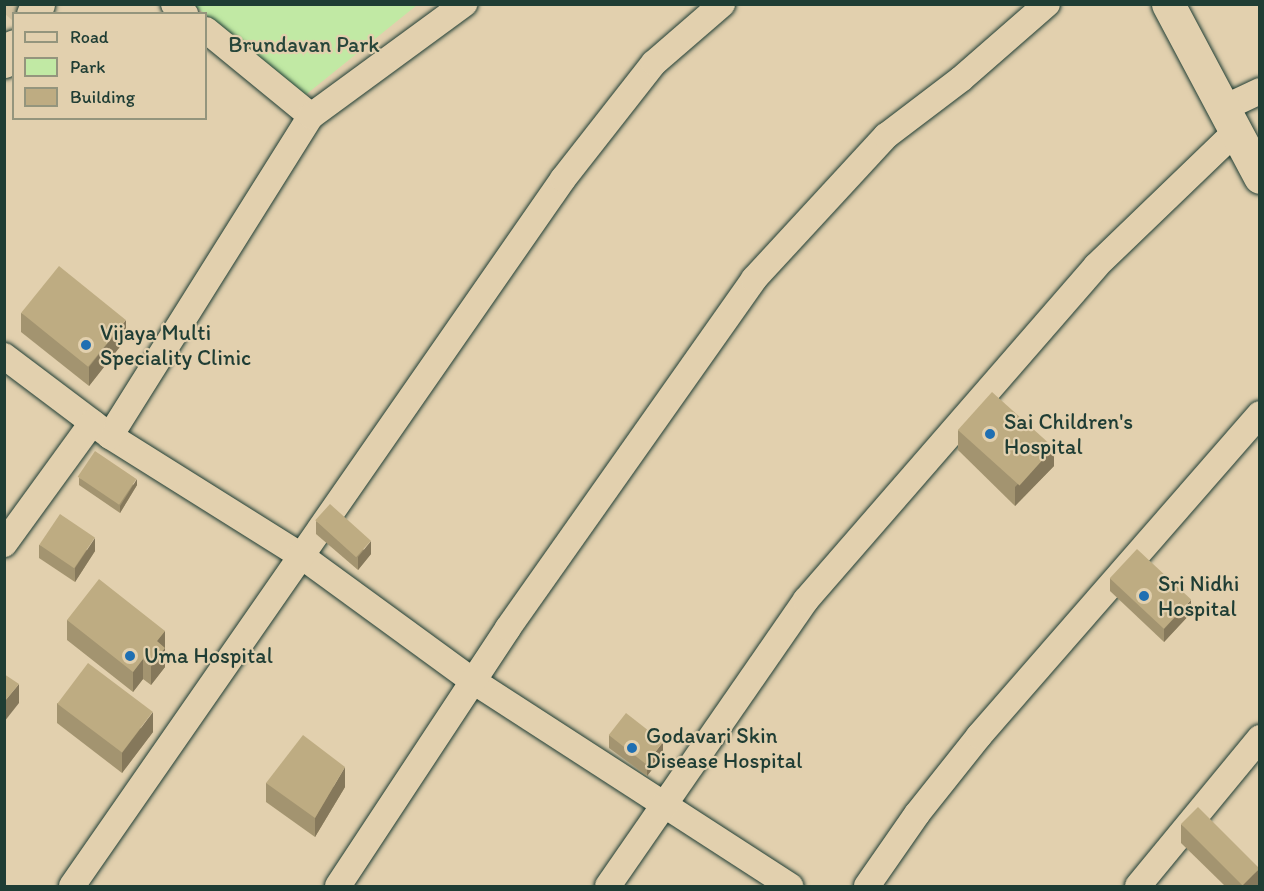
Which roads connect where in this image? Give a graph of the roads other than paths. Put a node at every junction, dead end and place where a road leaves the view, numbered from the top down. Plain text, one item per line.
1 (464, 4) edge
2 (722, 4) edge
3 (1047, 4) edge
4 (1168, 4) edge
5 (207, 31) edge
6 (1260, 91) edge
7 (311, 116) junction
8 (1228, 121) junction
9 (1260, 177) edge
10 (4, 356) edge
11 (1260, 414) edge
12 (100, 430) junction
13 (4, 544) edge
14 (300, 555) junction
15 (473, 681) junction
16 (1260, 738) edge
17 (665, 806) junction
18 (72, 886) edge
19 (338, 886) edge
20 (608, 886) edge
21 (790, 886) edge
22 (867, 886) edge
23 (1138, 886) edge

1 - 7 street
2 - 14 street
3 - 15 street
4 - 8 main road
5 - 7 street
6 - 8 street
7 - 12 street
8 - 9 main road
8 - 17 street
10 - 12 street
11 - 22 street
12 - 13 street
12 - 14 street
14 - 15 street
14 - 18 street
15 - 17 street
15 - 19 street
16 - 23 street
17 - 20 street
17 - 21 street

